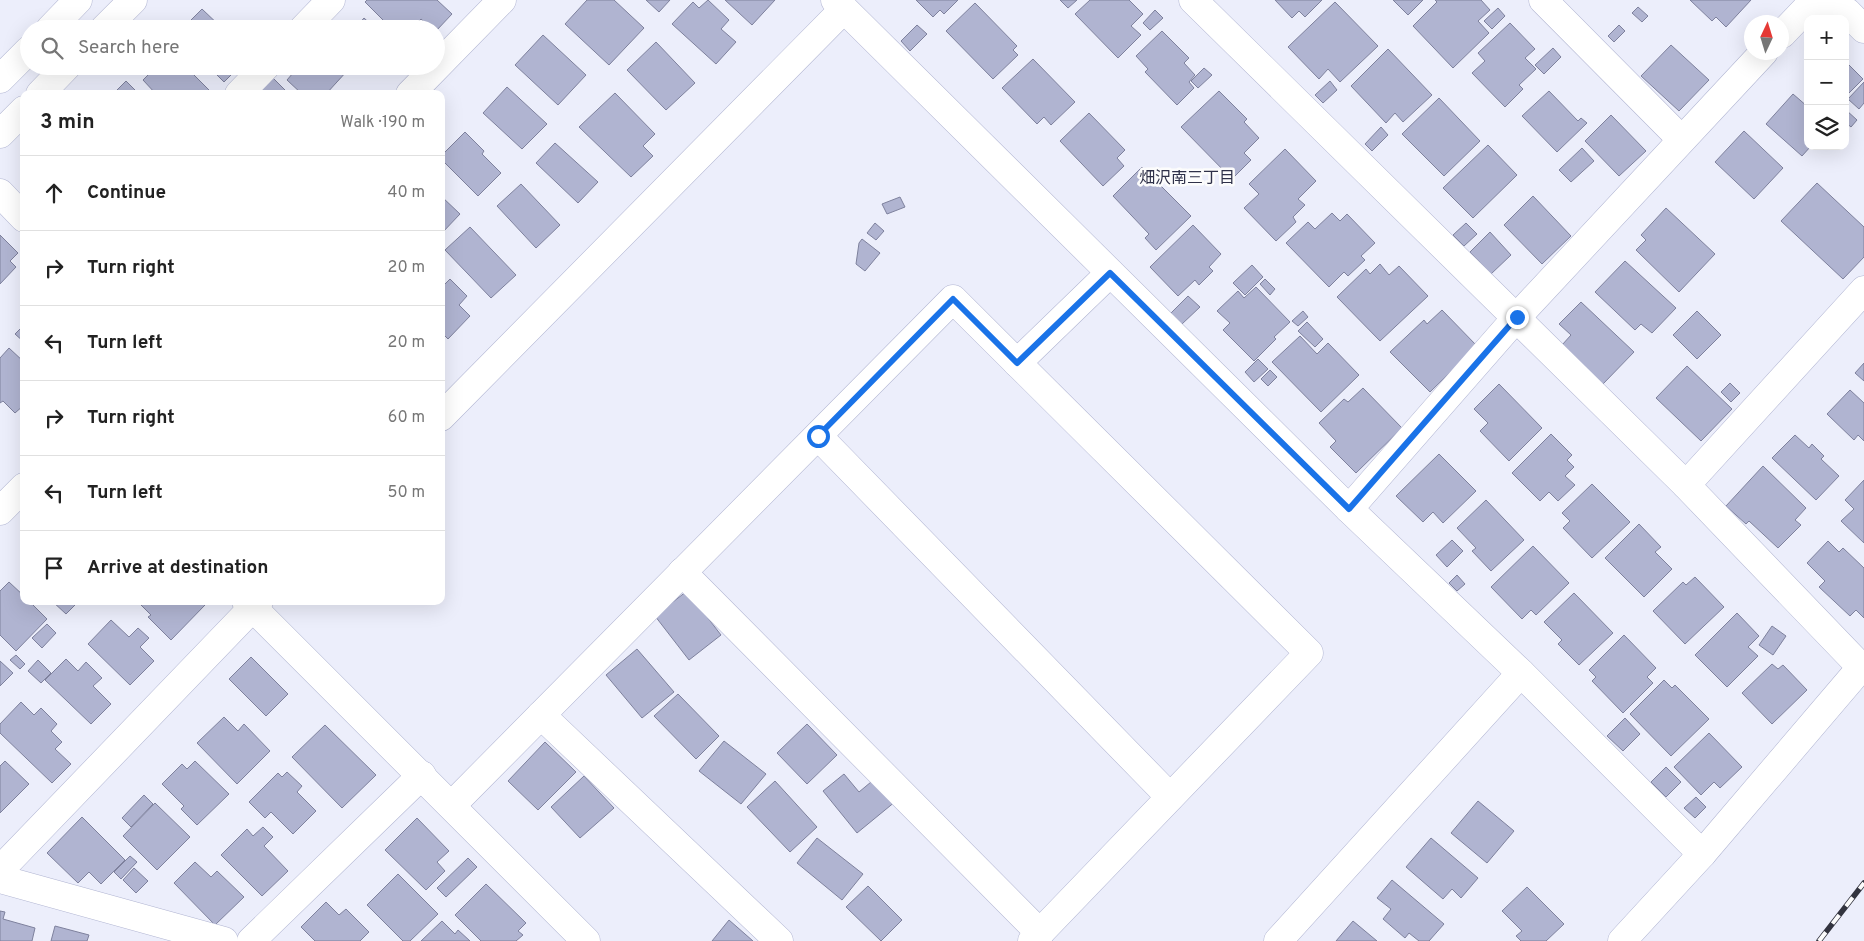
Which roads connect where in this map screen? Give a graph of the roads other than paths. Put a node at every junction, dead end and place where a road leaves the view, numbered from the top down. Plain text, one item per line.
1 (78, 0) edge
2 (132, 0) edge
3 (331, 0) edge
4 (502, 0) edge
5 (1193, 0) edge
6 (1543, 0) edge
7 (839, 4) edge
8 (59, 20) edge
9 (113, 20) edge
10 (312, 20) edge
11 (1789, 27) edge
12 (1864, 29) edge
13 (445, 58) edge
14 (20, 59) edge
15 (1756, 60) edge
16 (58, 75) edge
17 (257, 75) edge
18 (429, 75) edge
19 (0, 79) edge
20 (44, 90) edge
21 (243, 90) edge
22 (414, 90) edge
23 (20, 114) edge
24 (0, 134) edge
25 (1681, 139) junction
26 (0, 192) edge
27 (20, 214) edge
28 (1110, 273) junction
29 (1864, 290) edge
30 (1517, 317) junction
31 (1017, 363) junction
32 (445, 413) edge
33 (818, 436) junction
34 (1686, 485) junction
35 (20, 491) edge
36 (1349, 509) junction
37 (0, 511) edge
38 (682, 572) junction
39 (251, 605) edge
40 (255, 605) edge
41 (1862, 665) edge
42 (1521, 673) junction
43 (541, 715) junction
44 (422, 775) junction
45 (1170, 798) junction
46 (452, 805) junction
47 (1702, 854) junction
48 (0, 870) edge
49 (0, 879) edge
50 (1036, 937) edge
51 (224, 941) edge
52 (251, 941) edge
53 (586, 941) edge
54 (779, 941) edge
55 (1278, 941) edge
56 (1622, 941) edge

1 - 8 street
2 - 9 street
3 - 10 street
4 - 13 street
5 - 30 street
6 - 25 street
7 - 28 street
7 - 32 street
11 - 12 street
14 - 19 street
15 - 25 street
16 - 20 street
17 - 21 street
18 - 22 street
23 - 24 street
25 - 30 street
26 - 27 street
28 - 31 street
28 - 36 street
29 - 34 street
30 - 34 street
30 - 36 street
31 - 33 street
31 - 45 street
33 - 38 street
33 - 45 street
34 - 41 street
35 - 37 street
36 - 42 street
38 - 43 street
38 - 50 street
39 - 48 street
40 - 44 street
41 - 47 street
42 - 47 street
42 - 55 street
43 - 46 street
43 - 54 street
44 - 46 street
44 - 52 street
45 - 50 street
46 - 53 street
47 - 56 street
49 - 51 street

